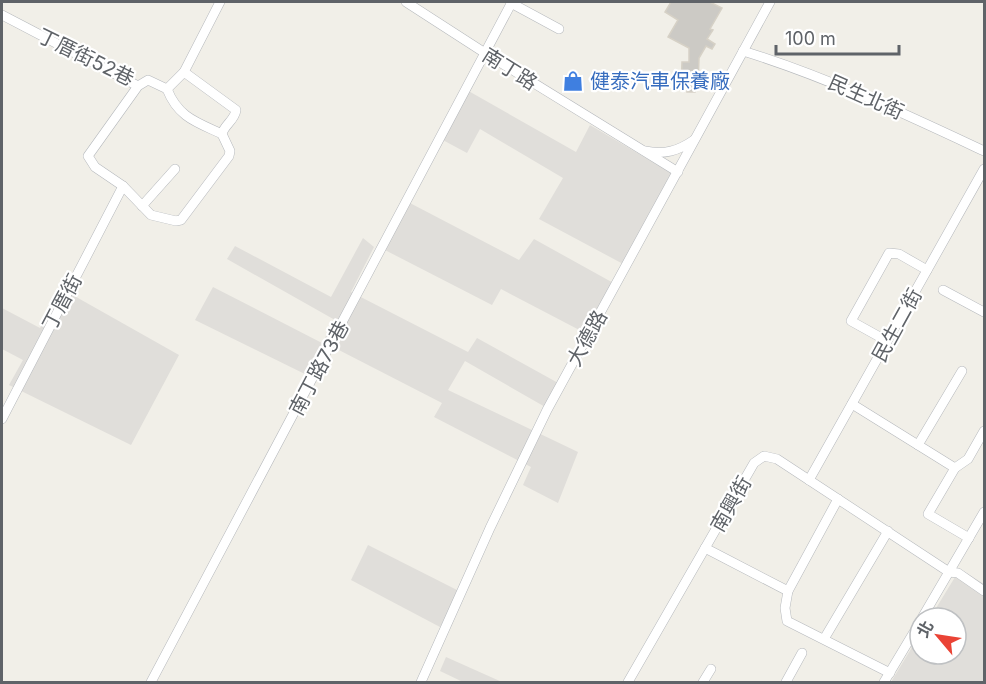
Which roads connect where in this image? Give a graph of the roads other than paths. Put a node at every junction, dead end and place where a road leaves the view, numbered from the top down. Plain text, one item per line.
1 (220, 2) edge
2 (406, 2) edge
3 (512, 2) edge
4 (770, 2) edge
5 (2, 15) edge
6 (560, 30) dead end
7 (743, 51) junction
8 (485, 53) junction
9 (184, 72) junction
10 (138, 86) junction
11 (167, 89) junction
12 (222, 134) junction
13 (696, 139) junction
14 (639, 149) junction
15 (984, 151) edge
16 (175, 169) dead end
17 (984, 170) edge
18 (678, 172) junction
19 (123, 186) junction
20 (142, 206) junction
21 (927, 270) junction
22 (943, 290) dead end
23 (984, 312) edge
24 (887, 341) junction
25 (963, 371) dead end
26 (852, 404) junction
27 (2, 419) edge
28 (984, 431) edge
29 (918, 445) junction
30 (955, 468) junction
31 (809, 480) junction
32 (838, 499) junction
33 (984, 512) edge
34 (888, 531) junction
35 (969, 538) junction
36 (705, 548) junction
37 (950, 572) junction
38 (788, 591) junction
39 (984, 591) edge
40 (929, 606) edge
41 (824, 639) junction
42 (908, 642) edge
43 (802, 653) dead end
44 (711, 669) dead end
45 (890, 673) junction
46 (152, 682) edge
47 (421, 682) edge
48 (628, 682) edge
49 (703, 682) edge
50 (786, 682) edge
51 (884, 682) edge

1 - 9 street
2 - 8 street, 南丁路
3 - 6 street
3 - 8 street, 南丁路73巷
4 - 7 street, 大德路
5 - 10 street, 丁厝街52巷
7 - 13 street, 大德路
7 - 15 street, 民生北街
8 - 14 street, 南丁路
8 - 46 street, 南丁路73巷
9 - 11 street
9 - 12 street
10 - 11 street, 丁厝街52巷
10 - 19 street
11 - 12 street
12 - 20 street
13 - 14 street
13 - 18 street, 大德路
14 - 18 street, 南丁路
16 - 20 street
17 - 21 street, 民生二街
18 - 47 street, 大德路
19 - 20 street
19 - 27 street, 丁厝街
21 - 24 street, 民生二街
21 - 24 street
22 - 23 street
24 - 26 street, 民生二街
25 - 29 street
26 - 29 street
26 - 31 street, 民生二街
28 - 30 street
29 - 30 street
30 - 35 street
31 - 32 street, 南興街
31 - 36 street, 南興街
32 - 34 street, 南興街
32 - 38 street
33 - 35 street
34 - 37 street, 南興街
34 - 41 street
35 - 37 street
36 - 38 street
36 - 48 street, 南興街
37 - 39 street, 南興街
37 - 40 street
38 - 41 street
41 - 45 street
42 - 45 street
43 - 50 street
44 - 49 street
45 - 51 street

